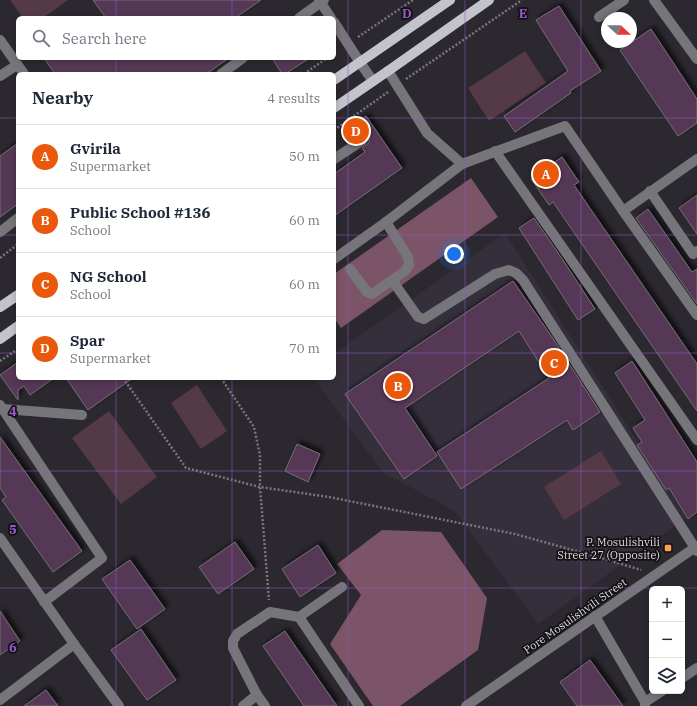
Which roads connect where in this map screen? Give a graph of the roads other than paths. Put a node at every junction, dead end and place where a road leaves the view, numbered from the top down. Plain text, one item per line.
1 (489, 0) edge
2 (624, 0) edge
3 (654, 0) edge
4 (321, 1) edge
5 (444, 2) edge
6 (302, 16) edge
7 (330, 16) edge
8 (599, 17) dead end
9 (336, 25) edge
10 (0, 40) edge
11 (697, 59) edge
12 (240, 60) edge
13 (359, 62) junction
14 (17, 65) junction
15 (388, 71) junction
16 (22, 72) edge
17 (224, 72) edge
18 (0, 76) edge
19 (336, 79) edge
20 (373, 81) junction
21 (336, 107) edge
22 (363, 140) dead end
23 (495, 151) junction
24 (336, 158) edge
25 (697, 159) edge
26 (462, 164) junction
27 (650, 191) junction
28 (623, 211) junction
29 (16, 220) edge
30 (386, 222) junction
31 (0, 232) edge
32 (697, 251) edge
33 (336, 258) edge
34 (350, 269) dead end
35 (392, 280) junction
36 (16, 296) edge
37 (0, 307) edge
38 (697, 316) edge
39 (16, 327) edge
40 (0, 339) edge
41 (1, 407) edge
42 (82, 415) dead end
43 (697, 440) edge
44 (0, 538) edge
45 (696, 548) edge
46 (342, 587) dead end
47 (44, 602) junction
48 (595, 616) junction
49 (299, 617) junction
50 (74, 644) junction
51 (697, 668) edge
52 (685, 676) edge
53 (658, 694) edge
54 (257, 695) junction
55 (0, 700) edge
56 (645, 704) edge
57 (118, 706) edge
58 (243, 706) edge
59 (265, 706) edge
60 (359, 706) edge
61 (466, 706) edge

1 - 15 main road
2 - 8 street
3 - 11 street
4 - 6 street
4 - 7 street
5 - 13 main road
9 - 13 street
10 - 14 street
12 - 17 street
13 - 19 main road
13 - 20 street
14 - 16 street
14 - 18 street
15 - 20 main road
15 - 26 street
20 - 21 main road
22 - 24 street
23 - 26 street
23 - 28 street
23 - 43 street
25 - 27 street
26 - 30 street
27 - 28 street
27 - 32 street
28 - 38 street
29 - 31 street
30 - 33 street
30 - 35 street
34 - 35 street
35 - 45 street
36 - 37 main road
39 - 40 main road
41 - 42 street
41 - 47 street
44 - 47 street
45 - 48 street, Pore Mosulishvili Street
46 - 49 street
47 - 50 street
48 - 56 street
48 - 61 street, Pore Mosulishvili Street
49 - 54 street
49 - 60 street
50 - 55 street
50 - 57 street
51 - 52 street
53 - 56 street
54 - 58 street
54 - 59 street

